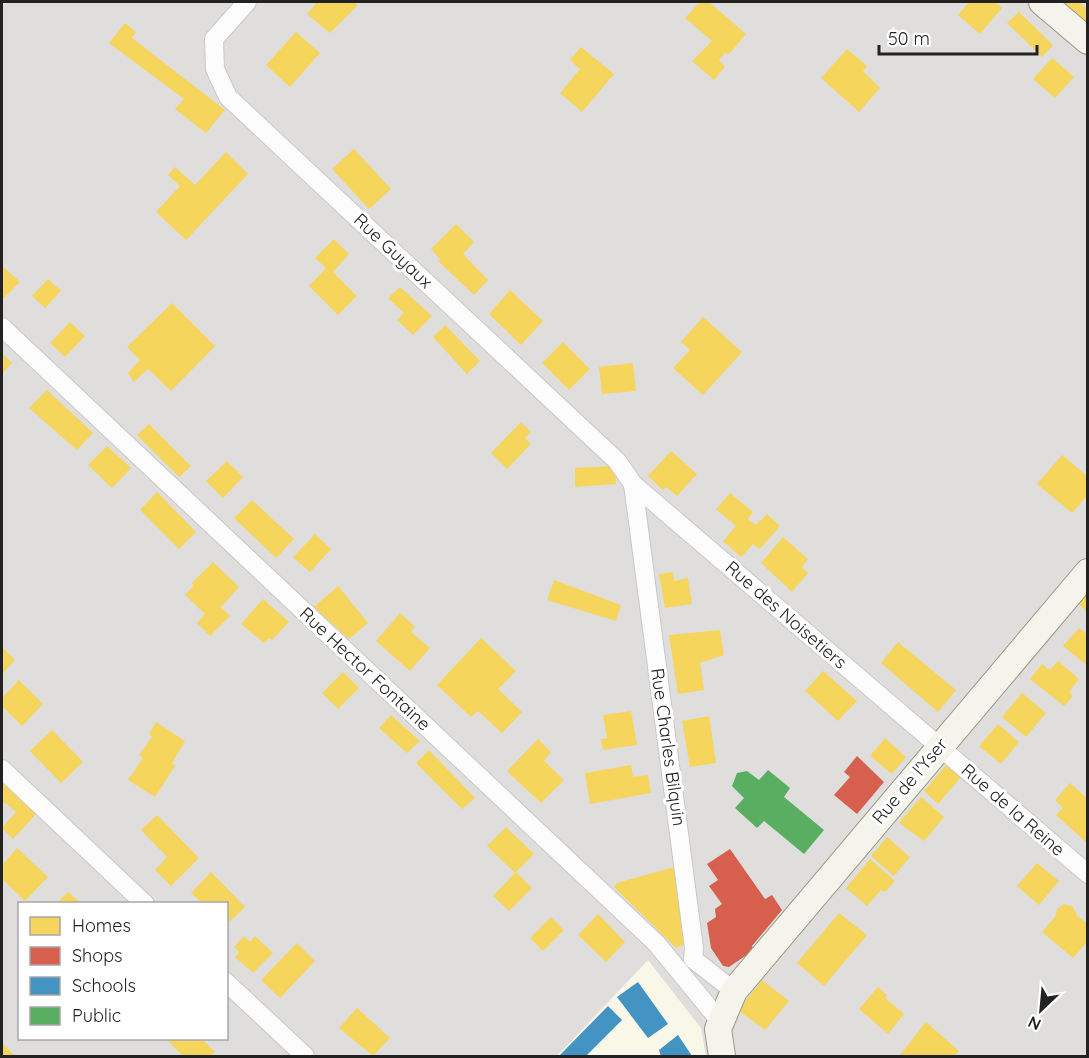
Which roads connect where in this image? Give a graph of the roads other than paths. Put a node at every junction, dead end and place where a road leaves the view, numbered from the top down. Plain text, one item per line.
1 (247, 2) edge
2 (1042, 2) edge
3 (1088, 40) edge
4 (2, 327) edge
5 (633, 484) junction
6 (1088, 572) edge
7 (939, 747) junction
8 (2, 769) edge
9 (1088, 874) edge
10 (144, 902) edge
11 (693, 959) junction
12 (676, 966) junction
13 (228, 984) edge
14 (734, 991) junction
15 (719, 1020) junction
16 (305, 1056) edge
17 (722, 1056) edge

1 - 5 street, Rue Guyaux
2 - 3 street
4 - 12 street, Rue Hector Fontaine
5 - 7 street, Rue des Noisetiers
5 - 11 street, Rue Charles Bilquin
6 - 7 street, Rue de l'Yser
7 - 9 street, Rue de la Reine
7 - 14 street, Rue de l'Yser
8 - 10 street
11 - 12 street
11 - 14 street
12 - 15 street, Rue Hector Fontaine
13 - 16 street
14 - 15 street, Rue de l'Yser
15 - 17 street

